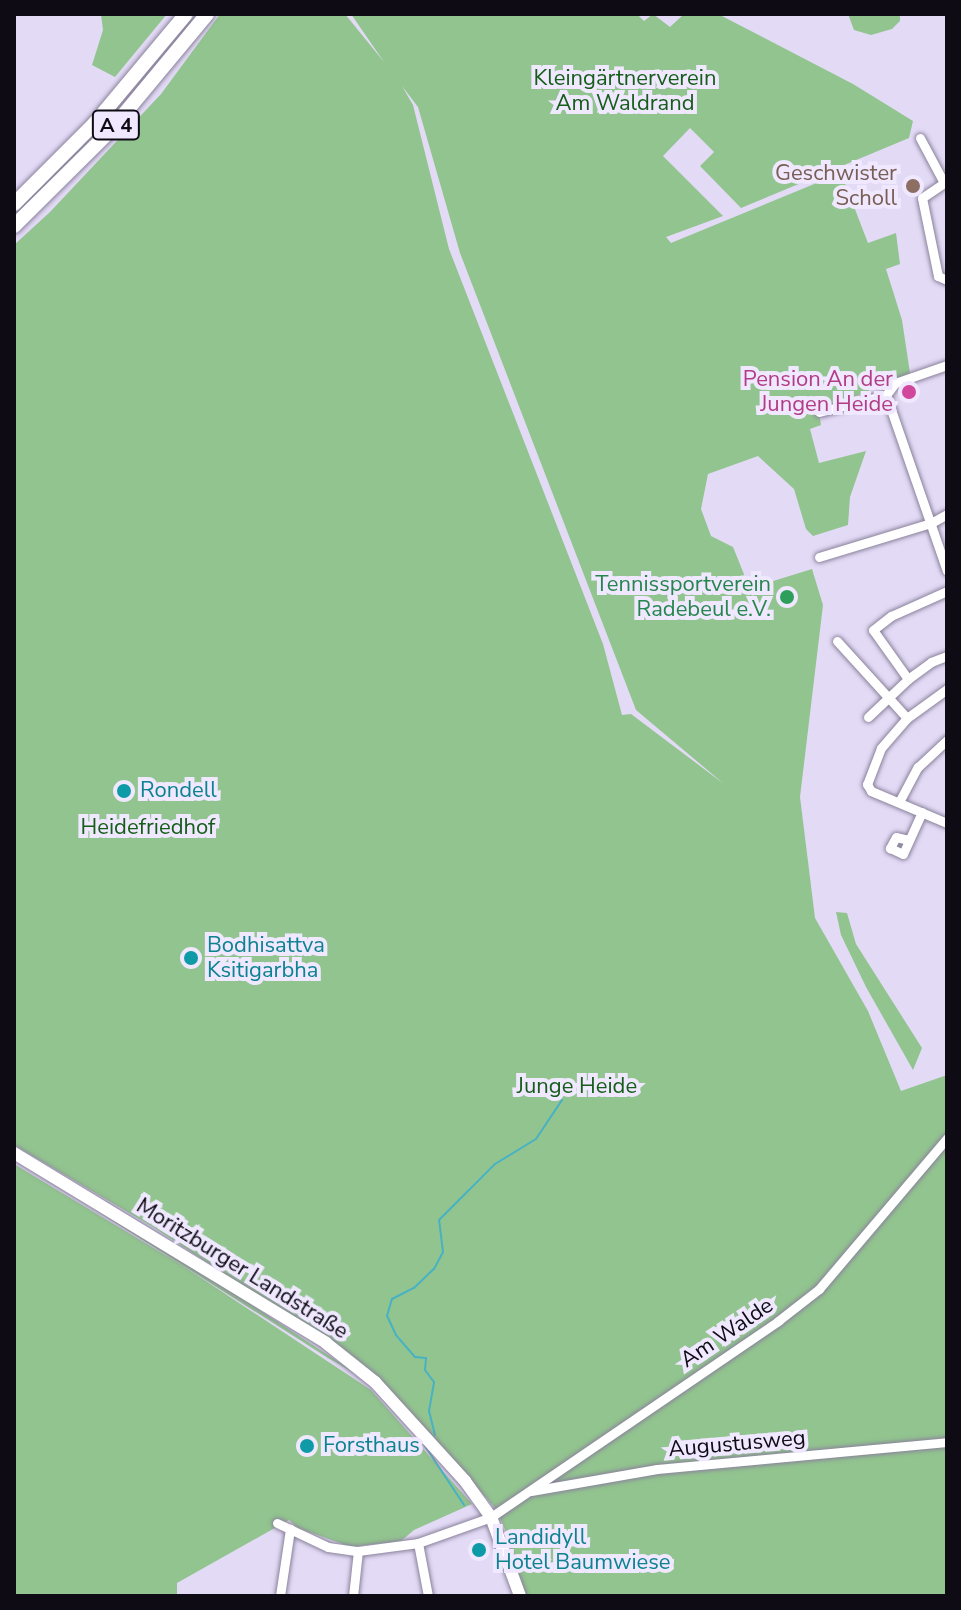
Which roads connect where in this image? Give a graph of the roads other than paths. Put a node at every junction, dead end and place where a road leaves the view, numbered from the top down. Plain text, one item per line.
1 (186, 14) edge
2 (207, 14) edge
3 (920, 138) dead end
4 (946, 182) edge
5 (14, 204) edge
6 (14, 226) edge
7 (942, 278) edge
8 (947, 365) edge
9 (886, 395) junction
10 (819, 412) dead end
11 (947, 514) edge
12 (931, 523) junction
13 (819, 557) dead end
14 (947, 571) edge
15 (947, 591) edge
16 (837, 641) dead end
17 (947, 656) edge
18 (908, 679) junction
19 (947, 689) edge
20 (888, 697) junction
21 (868, 717) dead end
22 (907, 718) junction
23 (947, 740) edge
24 (899, 802) junction
25 (922, 812) junction
26 (947, 823) edge
27 (909, 840) dead end
28 (947, 1138) edge
29 (14, 1153) edge
30 (947, 1442) edge
31 (531, 1491) junction
32 (491, 1517) junction
33 (277, 1523) dead end
34 (290, 1529) junction
35 (418, 1543) junction
36 (358, 1551) junction
37 (280, 1596) edge
38 (353, 1596) edge
39 (428, 1596) edge
40 (520, 1596) edge

1 - 5 highway, A 4
2 - 6 highway, A 4
3 - 4 street
4 - 7 street
8 - 9 street
9 - 10 street
9 - 12 street
11 - 12 street
12 - 13 street
12 - 14 street
15 - 18 street
16 - 20 street
17 - 18 street
18 - 20 street
19 - 22 street
20 - 21 street
20 - 22 street
22 - 24 street
23 - 24 street
24 - 25 street
25 - 26 street
25 - 27 street
28 - 31 street, Am Walde
29 - 32 main road, Moritzburger Landstraße
30 - 31 street, Augustusweg
31 - 32 street, Am Walde
32 - 35 street
32 - 40 main road, Moritzburger Landstraße
33 - 34 street
34 - 36 street
34 - 37 street
35 - 36 street
35 - 39 street
36 - 38 street

